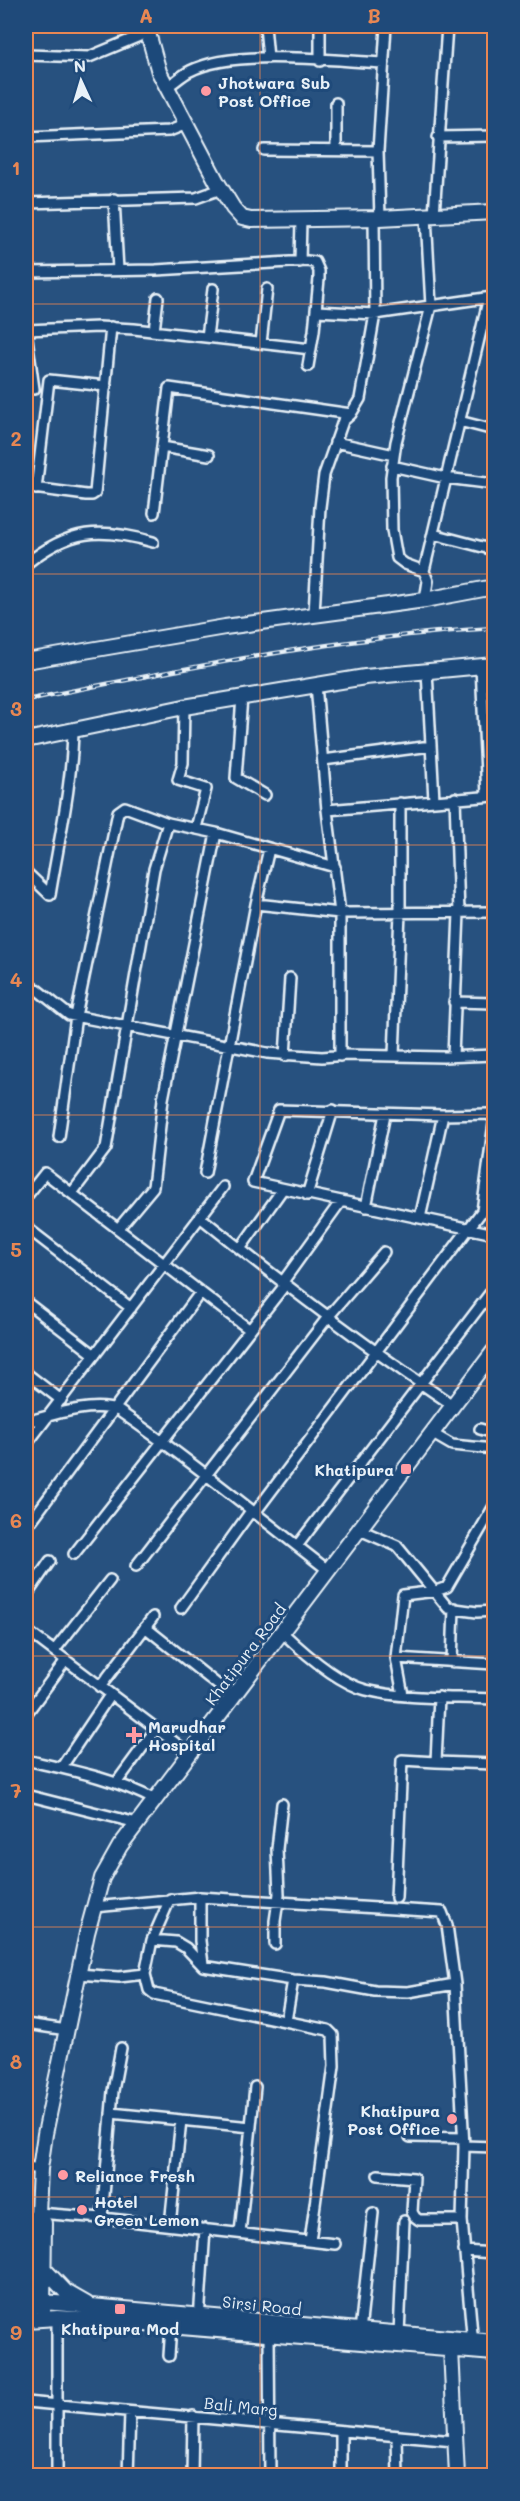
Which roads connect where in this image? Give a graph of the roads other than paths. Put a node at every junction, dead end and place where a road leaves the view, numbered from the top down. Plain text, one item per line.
1 (265, 26) edge
2 (320, 26) edge
3 (386, 26) edge
4 (447, 26) edge
5 (148, 29) edge
6 (26, 56) edge
7 (267, 58) junction
8 (320, 61) junction
9 (384, 63) junction
10 (167, 87) junction
11 (336, 103) dead end
12 (187, 124) junction
13 (495, 136) edge
14 (26, 137) edge
15 (438, 138) junction
16 (264, 150) dead end
17 (336, 150) junction
18 (378, 151) junction
19 (221, 189) junction
20 (114, 199) junction
21 (26, 203) edge
22 (495, 212) edge
23 (430, 215) junction
24 (377, 218) junction
25 (301, 220) junction
26 (300, 262) junction
27 (118, 270) junction
28 (26, 272) edge
29 (267, 289) dead end
30 (213, 290) dead end
31 (492, 297) edge
32 (158, 298) dead end
33 (431, 306) junction
34 (316, 311) junction
35 (375, 314) junction
36 (111, 327) junction
37 (26, 330) edge
38 (154, 331) junction
39 (207, 337) junction
40 (261, 342) junction
41 (311, 349) junction
42 (308, 366) dead end
43 (106, 386) junction
44 (34, 389) dead end
45 (351, 414) junction
46 (459, 421) junction
47 (495, 430) edge
48 (335, 442) junction
49 (162, 447) junction
50 (394, 454) junction
51 (209, 455) dead end
52 (392, 466) junction
53 (446, 478) junction
54 (495, 484) edge
55 (26, 487) edge
56 (36, 489) junction
57 (154, 513) dead end
58 (433, 534) junction
59 (153, 542) dead end
60 (495, 550) edge
61 (26, 564) edge
62 (424, 571) junction
63 (495, 587) edge
64 (426, 600) junction
65 (314, 614) junction
66 (26, 661) edge
67 (488, 665) edge
68 (427, 671) junction
69 (316, 685) junction
70 (242, 697) junction
71 (184, 707) junction
72 (73, 730) junction
73 (26, 740) edge
74 (431, 746) junction
75 (323, 760) junction
76 (265, 795) dead end
77 (491, 796) edge
78 (455, 798) junction
79 (434, 800) junction
80 (400, 803) junction
81 (327, 810) junction
82 (168, 823) junction
83 (196, 828) junction
84 (216, 833) junction
85 (269, 849) junction
86 (335, 867) junction
87 (26, 872) edge
88 (256, 904) junction
89 (495, 912) edge
90 (340, 913) junction
91 (400, 913) junction
92 (459, 913) junction
93 (290, 978) dead end
94 (27, 983) edge
95 (454, 1002) junction
96 (495, 1003) edge
97 (26, 1004) edge
98 (75, 1016) junction
99 (128, 1026) junction
100 (176, 1035) junction
101 (229, 1045) junction
102 (394, 1055) junction
103 (495, 1055) edge
104 (285, 1056) junction
105 (340, 1056) junction
106 (453, 1056) junction
107 (333, 1110) junction
108 (385, 1114) junction
109 (443, 1115) junction
110 (58, 1137) dead end
111 (205, 1173) dead end
112 (224, 1186) dead end
113 (282, 1190) junction
114 (72, 1193) junction
115 (307, 1195) junction
116 (495, 1195) edge
117 (26, 1197) edge
118 (341, 1202) junction
119 (366, 1207) junction
120 (482, 1211) junction
121 (200, 1217) junction
122 (420, 1218) junction
123 (26, 1227) edge
124 (469, 1228) junction
125 (118, 1229) junction
126 (495, 1234) edge
127 (240, 1249) junction
128 (384, 1252) dead end
129 (164, 1265) junction
130 (284, 1284) junction
131 (495, 1288) edge
132 (200, 1293) junction
133 (26, 1302) edge
134 (131, 1308) junction
135 (328, 1317) junction
136 (250, 1330) junction
137 (375, 1352) junction
138 (495, 1352) edge
139 (95, 1355) junction
140 (26, 1373) edge
141 (420, 1383) junction
142 (61, 1400) junction
143 (454, 1406) junction
144 (115, 1410) junction
145 (49, 1416) junction
146 (26, 1422) edge
147 (480, 1429) dead end
148 (495, 1433) edge
149 (433, 1434) junction
150 (162, 1443) junction
151 (26, 1445) edge
152 (495, 1449) edge
153 (205, 1474) junction
154 (494, 1509) edge
155 (253, 1513) junction
156 (26, 1528) edge
157 (360, 1530) junction
158 (297, 1546) junction
159 (74, 1554) dead end
160 (50, 1561) dead end
161 (136, 1566) dead end
162 (329, 1571) junction
163 (110, 1581) dead end
164 (436, 1591) junction
165 (26, 1596) edge
166 (181, 1608) dead end
167 (454, 1608) junction
168 (495, 1611) edge
169 (153, 1617) dead end
170 (146, 1628) junction
171 (26, 1630) edge
172 (282, 1632) junction
173 (54, 1651) junction
174 (396, 1658) junction
175 (66, 1660) junction
176 (452, 1662) junction
177 (495, 1665) edge
178 (100, 1687) junction
179 (110, 1695) junction
180 (403, 1695) junction
181 (233, 1697) junction
182 (439, 1697) junction
183 (495, 1699) edge
184 (27, 1710) edge
185 (156, 1730) junction
186 (190, 1754) junction
187 (26, 1761) edge
188 (436, 1762) junction
189 (495, 1764) edge
190 (61, 1768) junction
191 (117, 1782) junction
192 (26, 1795) edge
193 (155, 1800) junction
194 (282, 1804) dead end
195 (137, 1823) junction
196 (200, 1897) junction
197 (396, 1898) dead end
198 (170, 1899) junction
199 (278, 1902) junction
200 (94, 1906) junction
201 (152, 1940) junction
202 (275, 1944) dead end
203 (203, 1966) junction
204 (78, 1974) junction
205 (145, 1974) junction
206 (293, 1980) junction
207 (455, 1984) junction
208 (286, 2020) junction
209 (26, 2024) edge
210 (67, 2030) junction
211 (121, 2048) dead end
212 (255, 2087) dead end
213 (111, 2113) junction
214 (181, 2120) junction
215 (251, 2127) junction
216 (410, 2137) dead end
217 (463, 2142) junction
218 (495, 2147) edge
219 (26, 2167) edge
220 (40, 2169) junction
221 (378, 2175) dead end
222 (38, 2213) junction
223 (373, 2213) dead end
224 (102, 2218) junction
225 (404, 2220) dead end
226 (462, 2220) junction
227 (170, 2225) junction
228 (205, 2229) junction
229 (240, 2233) junction
230 (310, 2241) junction
231 (335, 2244) dead end
232 (464, 2251) junction
233 (495, 2253) edge
234 (31, 2273) edge
235 (32, 2304) edge
236 (96, 2308) junction
237 (39, 2319) edge
238 (199, 2321) junction
239 (171, 2326) junction
240 (360, 2331) junction
241 (269, 2334) junction
242 (399, 2334) junction
243 (495, 2342) edge
244 (473, 2345) junction
245 (451, 2349) junction
246 (495, 2353) edge
247 (169, 2356) dead end
248 (26, 2402) edge
249 (57, 2406) junction
250 (129, 2412) junction
251 (193, 2416) junction
252 (269, 2424) junction
253 (341, 2431) junction
254 (397, 2437) junction
255 (454, 2441) junction
256 (57, 2475) edge
257 (128, 2475) edge
258 (192, 2475) edge
259 (270, 2475) edge
260 (340, 2475) edge
261 (398, 2475) edge
262 (457, 2475) edge

1 - 7 street
2 - 8 street
3 - 9 street
4 - 15 street
5 - 6 street
5 - 10 street
7 - 8 street
7 - 10 street
8 - 9 street
9 - 18 street
10 - 12 street
11 - 17 street
12 - 14 street
12 - 19 street
13 - 15 street
15 - 23 street
16 - 17 street
17 - 18 street
18 - 24 street
19 - 20 street
19 - 25 street
20 - 21 street
20 - 27 street
22 - 23 street
23 - 24 street
23 - 33 street
24 - 25 street
24 - 35 street
25 - 26 street
26 - 27 street
26 - 34 street
27 - 28 street
29 - 40 street
30 - 39 street
31 - 33 street
31 - 46 street
32 - 38 street
33 - 35 street
33 - 50 street
34 - 35 street
34 - 41 street
35 - 45 street
36 - 37 street
36 - 38 street
36 - 43 street
37 - 44 street
38 - 39 street
39 - 40 street
40 - 41 street
41 - 42 street
43 - 56 street
43 - 56 street
45 - 48 street
45 - 49 street
46 - 47 street
46 - 53 street
48 - 50 street
48 - 65 street
49 - 51 street
49 - 57 street
50 - 52 street
52 - 53 street
52 - 62 street
53 - 54 street
53 - 58 street
55 - 56 street
58 - 60 street
58 - 62 street
59 - 61 street
62 - 64 street
63 - 64 street
64 - 65 street
65 - 66 street
67 - 68 street
67 - 77 street
68 - 69 street
68 - 74 street
69 - 70 street
69 - 75 street
70 - 71 street
70 - 76 street
71 - 72 street
71 - 83 street
72 - 73 street
72 - 87 street
74 - 75 street
74 - 79 street
75 - 81 street
77 - 78 street
78 - 79 street
78 - 92 street
79 - 80 street
80 - 81 street
80 - 91 street
81 - 86 street
82 - 83 street
82 - 98 street
82 - 99 street
83 - 84 street
84 - 85 street
84 - 100 street
85 - 86 street
85 - 88 street
86 - 90 street
88 - 90 street
88 - 101 street
89 - 92 street
90 - 91 street
90 - 105 street
91 - 92 street
91 - 102 street
92 - 95 street
93 - 104 street
94 - 97 street
94 - 98 street
95 - 96 street
95 - 106 street
98 - 99 street
98 - 110 street
99 - 100 street
99 - 114 street
100 - 101 street
100 - 125 street
101 - 104 street
101 - 111 street
102 - 105 street
102 - 106 street
103 - 106 street
104 - 105 street
107 - 108 street
107 - 113 street
107 - 115 street
108 - 109 street
108 - 119 street
109 - 120 street
109 - 122 street
112 - 121 street
113 - 115 street
113 - 127 street
114 - 117 street
114 - 125 street
115 - 118 street
116 - 120 street
118 - 119 street
118 - 130 street
119 - 122 street
120 - 124 street
121 - 127 street
121 - 129 street
122 - 124 street
123 - 134 street
124 - 126 street
124 - 137 street
125 - 129 street
127 - 130 street
128 - 135 street
129 - 132 street
129 - 134 street
130 - 135 street
130 - 136 street
131 - 141 street
132 - 136 street
132 - 144 street
133 - 139 street
134 - 139 street
135 - 137 street
135 - 153 street
136 - 150 street
137 - 141 street
137 - 155 street
138 - 143 street, Khatipura Road
139 - 142 street
140 - 142 street
141 - 143 street
141 - 158 street
142 - 145 street
143 - 149 street, Khatipura Road
144 - 145 street
144 - 150 street
144 - 156 street
145 - 146 street
145 - 151 street
147 - 148 street
149 - 152 street
149 - 157 street, Khatipura Road
150 - 153 street
150 - 159 street
153 - 155 street
153 - 161 street
154 - 164 street
155 - 158 street
155 - 166 street
157 - 162 street, Khatipura Road
157 - 164 street
158 - 162 street
160 - 165 street
162 - 172 street, Khatipura Road
163 - 173 street
164 - 167 street
164 - 174 street
167 - 168 street
167 - 176 street
169 - 170 street
170 - 178 street
170 - 181 street
171 - 173 street
172 - 180 street
172 - 181 street, Khatipura Road
173 - 175 street
174 - 176 street
174 - 180 street
175 - 178 street
175 - 184 street
176 - 177 street
178 - 179 street
179 - 185 street
179 - 190 street
180 - 182 street
181 - 186 street, Khatipura Road
182 - 183 street
182 - 188 street
185 - 186 street
185 - 191 street
186 - 193 street, Khatipura Road
187 - 190 street
188 - 189 street
188 - 197 street
190 - 191 street
191 - 193 street
192 - 195 street
193 - 195 street, Khatipura Road
194 - 199 street
195 - 200 street, Khatipura Road
196 - 198 street
196 - 199 street
196 - 203 street
198 - 200 street
198 - 201 street
199 - 202 street
199 - 207 street
200 - 204 street, Khatipura Road
201 - 203 street
201 - 205 street
203 - 206 street
204 - 205 street
204 - 210 street, Khatipura Road
205 - 208 street
206 - 207 street
206 - 208 street
207 - 217 street
208 - 230 street
209 - 210 street
210 - 220 street, Khatipura Road
211 - 213 street
212 - 215 street
213 - 214 street
213 - 224 street
214 - 215 street
214 - 227 street
215 - 229 street
216 - 217 street
217 - 218 street
217 - 226 street
219 - 220 street
220 - 222 street, Khatipura Road
221 - 226 street
222 - 224 street
222 - 234 street, Khatipura Road
223 - 240 street
224 - 227 street
225 - 242 street
226 - 232 street
227 - 228 street
228 - 229 street
228 - 238 street
229 - 230 street
230 - 231 street
232 - 233 street
232 - 244 street
234 - 235 street, Khatipura Road
234 - 236 street
235 - 236 street, Sirsi Road
235 - 237 street, Khatipura Road
236 - 238 street, Sirsi Road
237 - 239 street, Sirsi Road
237 - 249 street
238 - 239 street, Sirsi Road
238 - 240 street, Sirsi Road
238 - 241 street, Sirsi Road
239 - 247 street
240 - 242 street, Sirsi Road
241 - 245 street, Sirsi Road
241 - 252 street
242 - 244 street, Sirsi Road
243 - 244 street, Sirsi Road
244 - 245 street, Sirsi Road
244 - 246 street, Sirsi Road
245 - 255 street
248 - 249 street, Bali Marg
249 - 250 street, Bali Marg
249 - 256 street
250 - 251 street, Bali Marg
250 - 257 street
251 - 252 street, Bali Marg
251 - 258 street
252 - 253 street, Bali Marg
252 - 259 street
253 - 254 street, Bali Marg
253 - 260 street
254 - 255 street, Bali Marg
254 - 261 street
255 - 262 street

